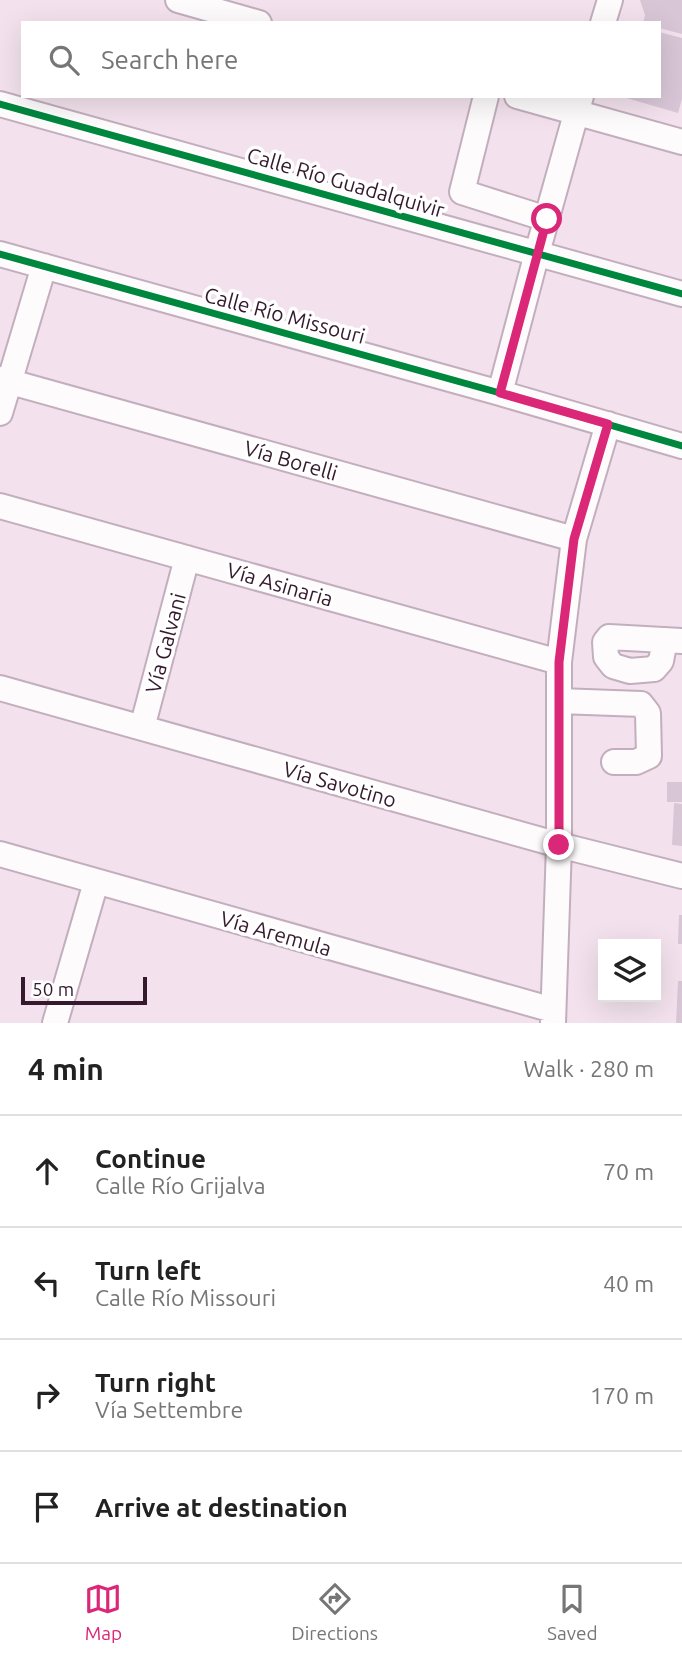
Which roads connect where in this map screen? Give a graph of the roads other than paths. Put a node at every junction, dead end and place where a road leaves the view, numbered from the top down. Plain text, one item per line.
1 (178, 0) edge
2 (610, 0) edge
3 (246, 13) edge
4 (604, 21) edge
5 (486, 98) edge
6 (531, 98) edge
7 (0, 104) edge
8 (579, 105) edge
9 (682, 142) edge
10 (547, 219) junction
11 (537, 253) junction
12 (0, 254) edge
13 (44, 266) junction
14 (682, 294) edge
15 (5, 380) edge
16 (500, 393) junction
17 (0, 413) edge
18 (608, 424) junction
19 (682, 446) edge
20 (0, 506) edge
21 (574, 539) junction
22 (187, 558) junction
23 (559, 662) junction
24 (0, 688) edge
25 (559, 701) junction
26 (142, 728) junction
27 (614, 762) dead end
28 (559, 845) junction
29 (0, 854) edge
30 (682, 876) edge
31 (96, 882) junction
32 (553, 1016) edge
33 (55, 1023) edge

1 - 3 street
2 - 4 street
5 - 10 street
6 - 8 street
7 - 11 street, Calle Río Guadalquivir
8 - 9 street
8 - 10 street
10 - 11 street
11 - 14 street, Calle Río Guadalquivir
11 - 16 street
12 - 13 street, Calle Río Missouri
13 - 15 street
13 - 16 street, Calle Río Missouri
15 - 17 street
15 - 21 street, Vía Borelli
16 - 18 street, Calle Río Missouri
18 - 19 street, Calle Río Missouri
18 - 21 street
20 - 22 street, Vía Asinaria
21 - 23 street
22 - 23 street, Vía Asinaria
22 - 26 street, Vía Galvani
23 - 25 street
24 - 26 street, Vía Savotino
25 - 27 street
25 - 28 street
26 - 28 street, Vía Savotino
28 - 30 street, Vía Savotino
28 - 32 street
29 - 31 street, Vía Aremula
31 - 32 street, Vía Aremula
31 - 33 street

